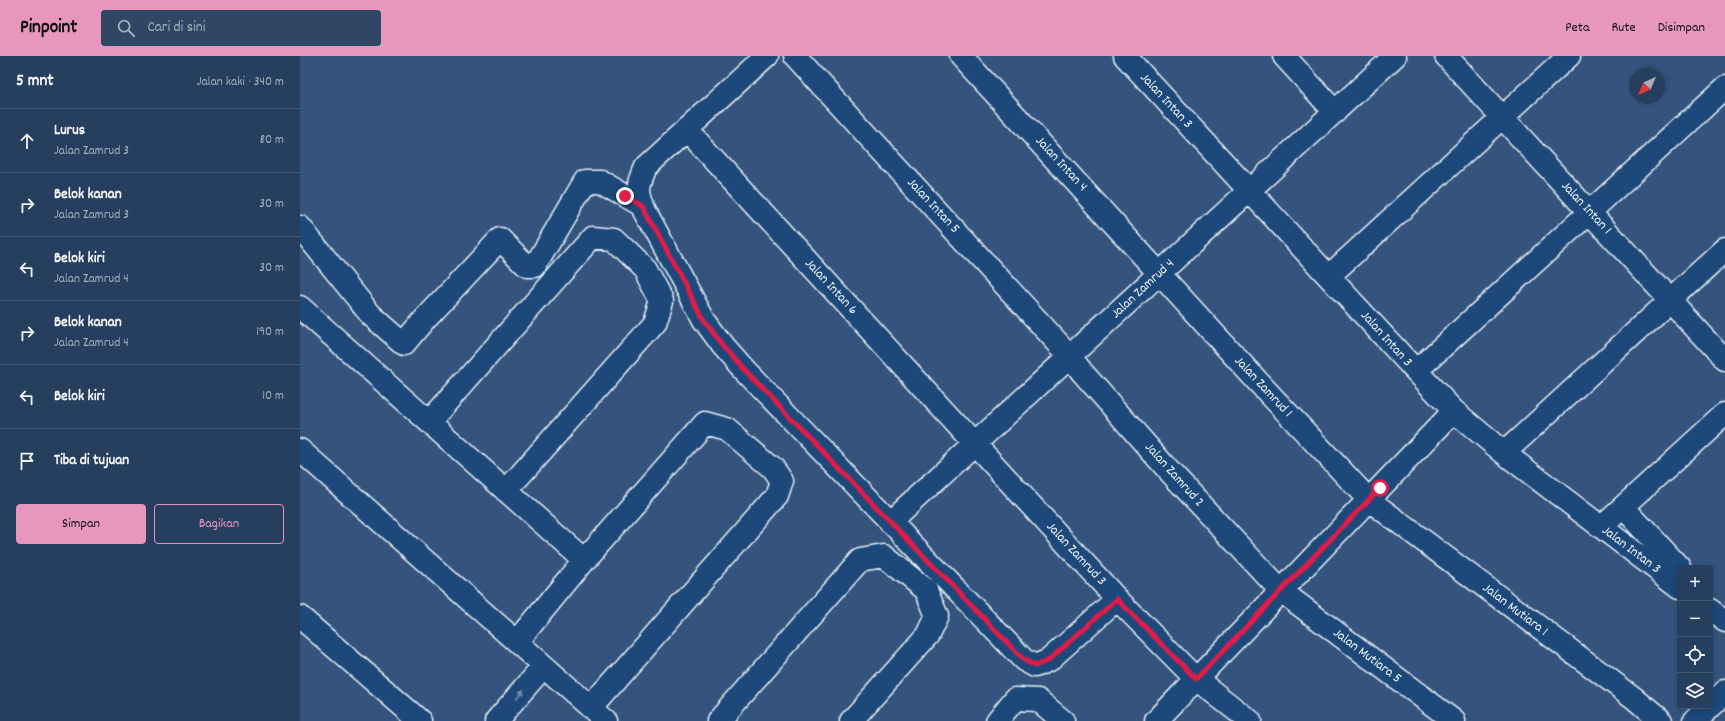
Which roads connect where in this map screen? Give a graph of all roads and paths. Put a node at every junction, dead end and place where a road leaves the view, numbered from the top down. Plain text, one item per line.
1 (767, 56) edge
2 (795, 56) edge
3 (961, 56) edge
4 (1125, 56) edge
5 (1284, 56) edge
6 (1395, 56) edge
7 (1446, 56) edge
8 (1569, 56) edge
9 (1725, 88) edge
10 (1335, 112) junction
11 (1502, 117) junction
12 (686, 130) junction
13 (1249, 191) junction
14 (643, 206) junction
15 (1590, 212) junction
16 (300, 227) edge
17 (1725, 250) edge
18 (1160, 273) junction
19 (1329, 276) junction
20 (1670, 300) junction
21 (300, 306) edge
22 (1070, 356) junction
23 (1725, 360) edge
24 (1416, 371) junction
25 (1454, 411) junction
26 (429, 422) junction
27 (1722, 422) edge
28 (975, 444) junction
29 (300, 450) edge
30 (1504, 453) junction
31 (506, 491) junction
32 (1369, 500) junction
33 (1623, 507) junction
34 (890, 522) junction
35 (1601, 527) junction
36 (584, 560) junction
37 (1677, 565) edge
38 (1677, 585) edge
39 (1281, 591) junction
40 (1117, 599) junction
41 (1713, 612) edge
42 (300, 616) edge
43 (1725, 621) edge
44 (517, 642) junction
45 (544, 666) junction
46 (1196, 679) junction
47 (1725, 692) edge
48 (598, 715) edge
49 (420, 721) edge
50 (496, 721) edge
51 (718, 721) edge
52 (851, 721) edge
53 (997, 721) edge
54 (1063, 721) edge
55 (1156, 721) edge
56 (1250, 721) edge
57 (1454, 721) edge
58 (1661, 721) edge
59 (1695, 721) edge

1 - 12 street
2 - 22 street, Jalan Intan 5
3 - 18 street, Jalan Intan 4
4 - 13 street, Jalan Intan 3
5 - 10 street
6 - 10 street, Jalan Zamrud 4
7 - 11 street, Jalan Intan 1
8 - 11 street
9 - 15 street
10 - 13 street, Jalan Zamrud 4
11 - 15 street, Jalan Intan 1
11 - 19 street
12 - 14 street
12 - 28 street, Jalan Intan 6
13 - 18 street, Jalan Zamrud 4
13 - 19 street, Jalan Intan 3
14 - 16 street
14 - 34 street
15 - 20 street, Jalan Intan 1
15 - 24 street
17 - 20 street
18 - 22 street, Jalan Zamrud 4
18 - 32 street, Jalan Zamrud 1
19 - 24 street, Jalan Intan 3
20 - 23 street, Jalan Intan 1
20 - 30 street
21 - 26 street
22 - 28 street, Jalan Zamrud 4
22 - 39 street, Jalan Zamrud 2
24 - 25 street, Jalan Intan 3
25 - 30 street, Jalan Intan 3
25 - 32 street
26 - 31 street
26 - 31 street
27 - 33 street
28 - 34 street, Jalan Zamrud 4
28 - 40 street, Jalan Zamrud 3
29 - 44 street
30 - 35 street, Jalan Intan 3
31 - 36 street
32 - 39 street
32 - 58 street, Jalan Mutiara 1
33 - 35 street
33 - 37 street
34 - 40 street
35 - 38 street, Jalan Intan 3
36 - 44 street
36 - 48 street
39 - 46 street
39 - 57 street, Jalan Mutiara 5
40 - 46 street, Jalan Zamrud 3
41 - 43 street
42 - 49 street
44 - 45 street
45 - 48 street
50 -> 45 street
46 - 55 street
46 - 56 street, Jalan Zamrud 3
47 - 59 street
51 - 52 street
53 - 54 street

